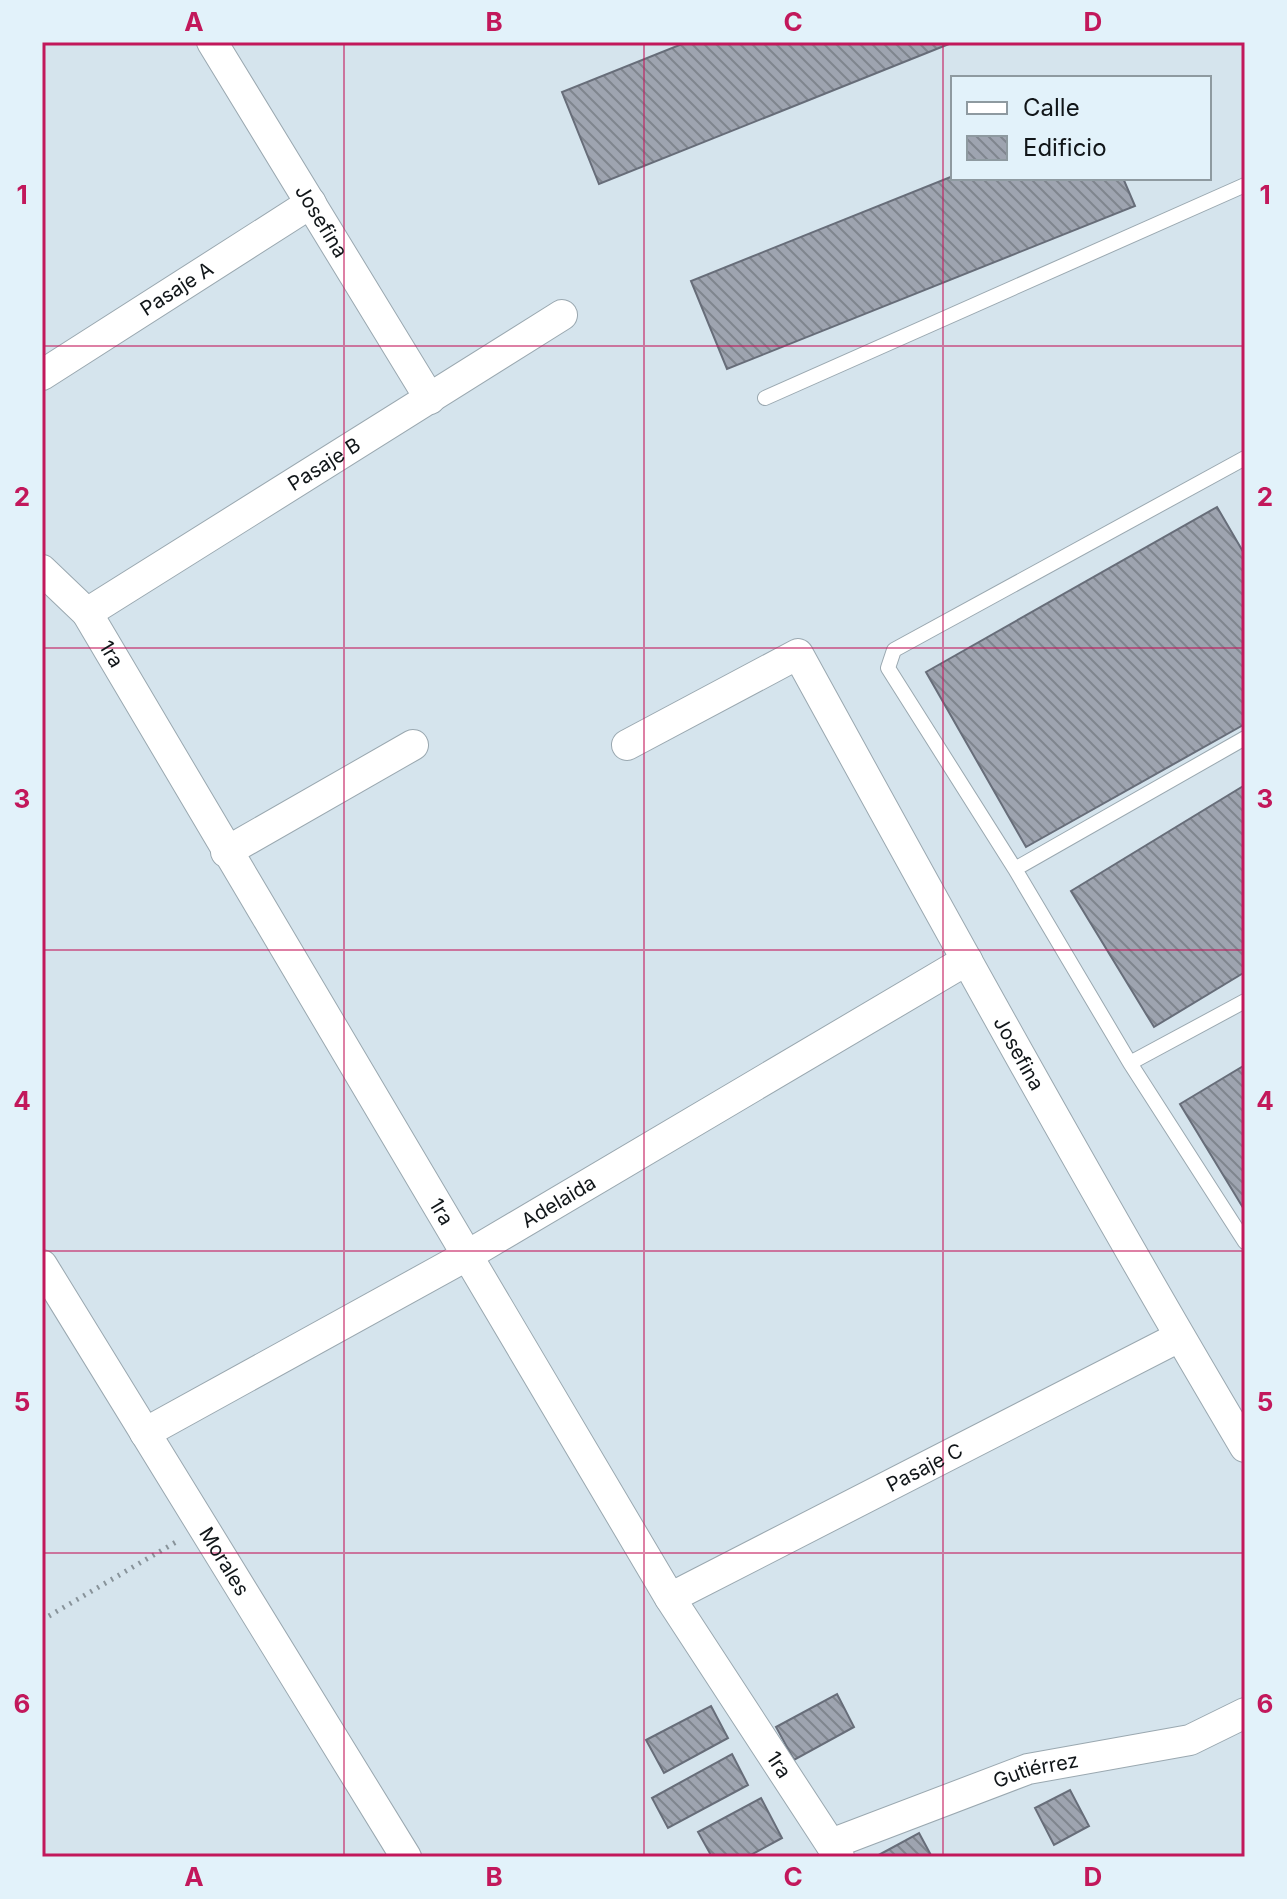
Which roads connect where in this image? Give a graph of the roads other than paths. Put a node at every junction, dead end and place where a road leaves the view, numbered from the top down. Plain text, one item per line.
1 (212, 42) edge
2 (1245, 185) edge
3 (311, 203) junction
4 (562, 315) dead end
5 (42, 375) edge
6 (765, 398) dead end
7 (430, 399) junction
8 (1245, 458) edge
9 (42, 570) edge
10 (87, 613) junction
11 (1245, 738) edge
12 (413, 745) dead end
13 (627, 745) dead end
14 (226, 852) junction
15 (1015, 869) junction
16 (967, 960) junction
17 (1245, 1001) edge
18 (1130, 1063) junction
19 (1245, 1242) edge
20 (468, 1255) junction
21 (42, 1265) edge
22 (1179, 1337) junction
23 (145, 1433) junction
24 (1245, 1447) edge
25 (670, 1598) junction
26 (1245, 1713) edge
27 (835, 1850) edge
28 (406, 1857) edge

1 - 3 street, Josefina
2 - 6 lane
3 - 5 street, Pasaje A
3 - 7 street, Josefina
4 - 7 street, Pasaje B
7 - 10 street, Pasaje B
8 - 15 lane
9 - 10 street, 1ra
10 - 14 street, 1ra
11 - 15 lane
12 - 14 street
13 - 16 street, Josefina
14 - 20 street, 1ra
15 - 18 lane
16 - 20 street, Adelaida
16 - 22 street, Josefina
17 - 18 lane
18 - 19 lane
20 - 23 street, Adelaida
20 - 25 street, 1ra
21 - 23 street, Morales
22 - 24 street, Josefina
22 - 25 street, Pasaje C
23 - 28 street, Morales
25 - 27 street, 1ra
26 - 27 street, Gutiérrez

